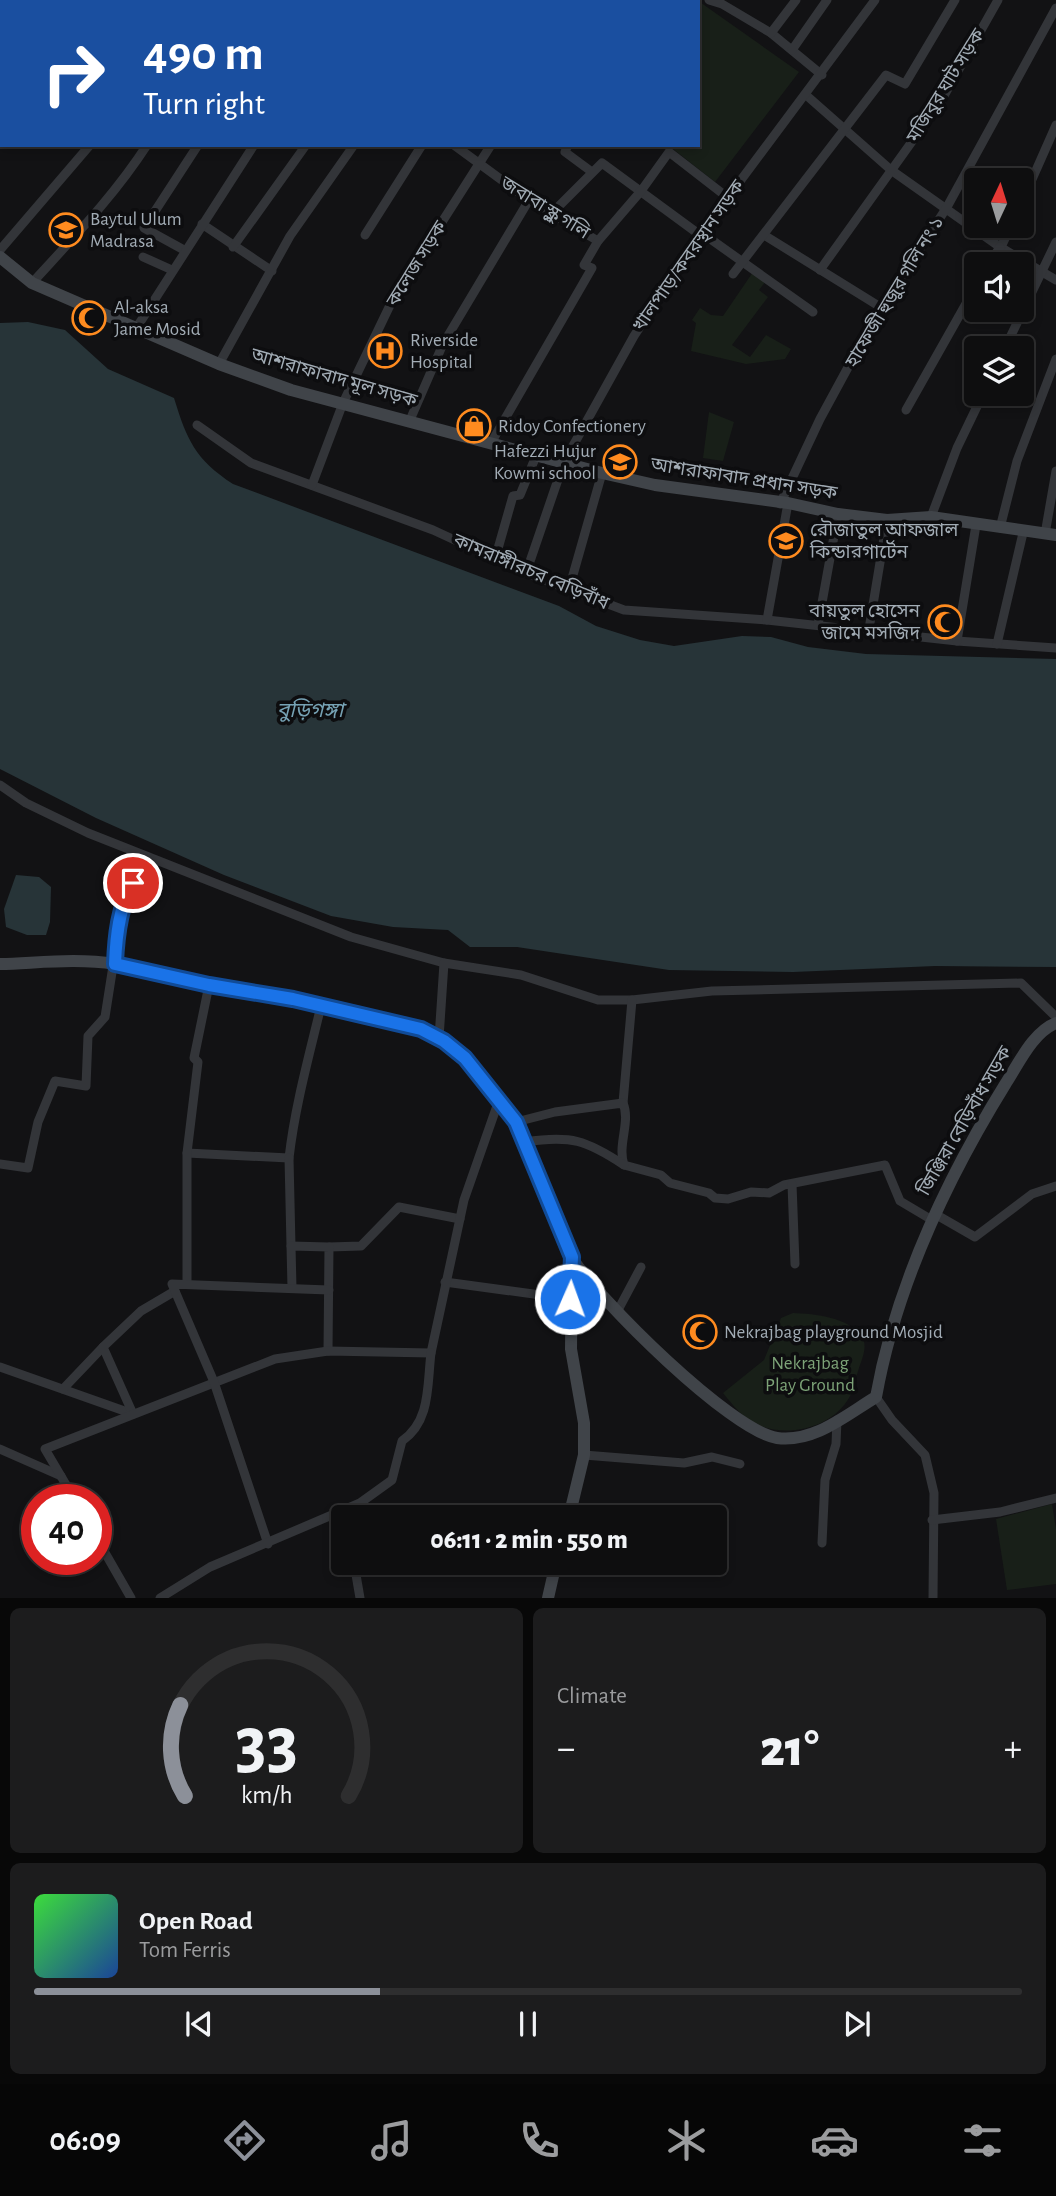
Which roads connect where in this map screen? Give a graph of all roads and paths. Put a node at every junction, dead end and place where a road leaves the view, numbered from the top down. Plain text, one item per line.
1 (796, 0) edge
2 (827, 0) edge
3 (875, 0) edge
4 (955, 0) edge
5 (998, 0) edge
6 (715, 1) edge
7 (1056, 8) edge
8 (771, 33) junction
9 (792, 50) junction
10 (822, 75) junction
11 (806, 95) junction
12 (1056, 125) edge
13 (842, 130) junction
14 (88, 147) edge
15 (146, 147) edge
16 (197, 147) edge
17 (253, 147) edge
18 (305, 147) edge
19 (353, 147) edge
20 (421, 147) edge
21 (456, 147) edge
22 (490, 147) edge
23 (567, 147) edge
24 (477, 164) junction
25 (891, 170) junction
26 (592, 172) junction
27 (1034, 175) edge
28 (641, 191) junction
29 (727, 197) junction
30 (529, 200) junction
31 (947, 207) junction
32 (553, 212) junction
33 (202, 224) junction
34 (701, 234) junction
35 (365, 235) dead end
36 (1005, 238) edge
37 (598, 241) junction
38 (760, 242) junction
39 (1056, 242) edge
40 (233, 247) junction
41 (1000, 247) junction
42 (0, 250) edge
43 (184, 250) junction
44 (997, 252) edge
45 (0, 257) edge
46 (143, 257) dead end
47 (744, 262) junction
48 (172, 270) junction
49 (820, 270) junction
50 (272, 271) junction
51 (1042, 271) junction
52 (733, 274) dead end
53 (1056, 280) edge
54 (32, 283) junction
55 (964, 307) edge
56 (882, 308) junction
57 (813, 312) dead end
58 (137, 327) junction
59 (1011, 336) edge
60 (1056, 359) edge
61 (219, 365) junction
62 (343, 403) junction
63 (977, 406) edge
64 (906, 410) dead end
65 (410, 420) junction
66 (197, 425) dead end
67 (431, 425) joint
68 (491, 443) junction
69 (536, 456) junction
70 (564, 462) junction
71 (1056, 471) edge
72 (602, 473) junction
73 (312, 485) junction
74 (784, 504) junction
75 (838, 514) junction
76 (931, 517) junction
77 (887, 520) junction
78 (976, 524) junction
79 (1000, 528) junction
80 (1023, 533) junction
81 (1050, 535) edge
82 (495, 559) junction
83 (526, 573) junction
84 (569, 589) junction
85 (767, 620) junction
86 (818, 625) junction
87 (869, 629) junction
88 (957, 641) junction
89 (997, 643) junction
90 (1056, 648) edge
91 (0, 785) edge
92 (136, 874) dead end
93 (444, 963) junction
94 (0, 964) edge
95 (115, 964) junction
96 (209, 985) junction
97 (632, 1000) junction
98 (321, 1006) junction
99 (1056, 1017) edge
100 (1056, 1023) edge
101 (439, 1038) junction
102 (499, 1100) junction
103 (623, 1103) junction
104 (516, 1122) junction
105 (525, 1142) junction
106 (187, 1153) junction
107 (289, 1158) junction
108 (0, 1164) edge
109 (624, 1165) junction
110 (792, 1184) junction
111 (1056, 1186) edge
112 (933, 1217) junction
113 (460, 1219) junction
114 (291, 1246) junction
115 (329, 1247) junction
116 (572, 1257) junction
117 (794, 1264) dead end
118 (641, 1267) dead end
119 (445, 1282) junction
120 (187, 1284) junction
121 (292, 1288) junction
122 (329, 1290) junction
123 (175, 1291) junction
124 (570, 1299) junction
125 (617, 1312) junction
126 (103, 1347) junction
127 (328, 1351) junction
128 (431, 1353) junction
129 (0, 1367) edge
130 (214, 1382) junction
131 (63, 1389) junction
132 (871, 1400) junction
133 (133, 1414) junction
134 (837, 1420) junction
135 (0, 1449) edge
136 (584, 1455) junction
137 (740, 1464) dead end
138 (61, 1476) junction
139 (66, 1484) edge
140 (1056, 1498) edge
141 (356, 1504) joint
142 (572, 1505) edge
143 (932, 1520) junction
144 (822, 1543) dead end
145 (268, 1544) junction
146 (112, 1565) edge
147 (356, 1575) edge
148 (553, 1575) edge
149 (131, 1598) edge
150 (160, 1598) edge
151 (360, 1598) edge
152 (548, 1598) edge
153 (933, 1598) edge

1 - 8 street
2 - 9 street
3 - 10 street, খালপাড়/কবরস্থান সড়ক
4 - 13 street, মজিবুর ঘাট সড়ক
5 - 25 street, মজিবুর ঘাট সড়ক
6 - 8 street
7 - 31 street, হাফেজী হুজুর গলি নং ১
8 - 9 street
9 - 10 street
10 - 11 street, খালপাড়/কবরস্থান সড়ক
11 - 13 street
11 - 29 street, খালপাড়/কবরস্থান সড়ক
12 - 27 street
13 - 25 street
13 - 38 street
14 - 42 street
15 - 54 street
16 - 43 street
17 - 33 street
18 - 40 street
19 - 50 street
20 - 35 street
21 - 24 street, জবাবা স্কুল গলি
22 - 24 street, কলেজ সড়ক
23 - 26 street
24 - 30 street, জবাবা স্কুল গলি
24 - 62 street, কলেজ সড়ক
25 - 31 street
25 - 49 street, মজিবুর ঘাট সড়ক
26 - 28 street
26 - 32 street
28 - 29 street
28 - 34 street
28 - 37 street
29 - 34 street, খালপাড়/কবরস্থান সড়ক
30 - 32 street, জবাবা স্কুল গলি
30 - 65 street
31 - 41 street
31 - 56 street, হাফেজী হুজুর গলি নং ১
32 - 37 street, জবাবা স্কুল গলি
33 - 40 street
33 - 43 street
34 - 47 street
34 - 70 street, খালপাড়/কবরস্থান সড়ক
36 - 41 street
37 - 68 street
38 - 47 street
38 - 49 street
39 - 51 street
40 - 50 street
41 - 44 street
41 - 51 street
43 - 48 street
45 - 54 street, আশরাফাবাদ মূল সড়ক
46 - 48 street
47 - 52 street
47 - 57 street
48 - 58 street
49 - 56 street
50 - 61 street
51 - 53 street
51 - 59 street
54 - 58 street, আশরাফাবাদ মূল সড়ক
55 - 64 street
56 - 74 street, হাফেজী হুজুর গলি নং ১
58 - 61 street, আশরাফাবাদ মূল সড়ক
60 - 79 street
61 - 62 street, আশরাফাবাদ মূল সড়ক
62 - 65 street, আশরাফাবাদ মূল সড়ক
62 - 73 street, কলেজ সড়ক
63 - 76 street
65 - 67 street, আশরাফাবাদ মূল সড়ক
66 - 73 street, কামরাঙ্গীরচর বেড়িবাঁধ
67 - 68 street, আশরাফাবাদ প্রধান সড়ক
68 - 69 street, আশরাফাবাদ প্রধান সড়ক
69 - 70 street, আশরাফাবাদ প্রধান সড়ক
69 - 82 street
70 - 72 street, আশরাফাবাদ প্রধান সড়ক
70 - 83 street, খালপাড়/কবরস্থান সড়ক
71 - 81 street
72 - 74 street, আশরাফাবাদ প্রধান সড়ক
72 - 84 street
73 - 82 street, কামরাঙ্গীরচর বেড়িবাঁধ
74 - 75 street, আশরাফাবাদ প্রধান সড়ক
74 - 85 street, হাফেজী হুজুর গলি নং ১
75 - 77 street, আশরাফাবাদ প্রধান সড়ক
75 - 86 street
76 - 77 street, আশরাফাবাদ প্রধান সড়ক
76 - 78 street, আশরাফাবাদ প্রধান সড়ক
77 - 87 street
78 - 79 street, আশরাফাবাদ প্রধান সড়ক
78 - 88 street
79 - 80 street, আশরাফাবাদ প্রধান সড়ক
80 - 81 street, আশরাফাবাদ প্রধান সড়ক
80 - 89 street
82 - 83 street, কামরাঙ্গীরচর বেড়িবাঁধ
83 - 84 street, কামরাঙ্গীরচর বেড়িবাঁধ
84 - 85 street, কামরাঙ্গীরচর বেড়িবাঁধ
85 - 86 street, কামরাঙ্গীরচর বেড়িবাঁধ
86 - 87 street, কামরাঙ্গীরচর বেড়িবাঁধ
87 - 88 street, কামরাঙ্গীরচর বেড়িবাঁধ
88 - 89 street, কামরাঙ্গীরচর বেড়িবাঁধ
89 - 90 street, কামরাঙ্গীরচর বেড়িবাঁধ
91 - 93 street
92 - 95 street
93 - 97 street
93 - 101 street
94 - 95 street
95 - 96 street
95 - 108 street
96 - 98 street
96 - 106 street
97 - 99 street
97 - 103 street
98 - 101 street
98 - 107 street
100 - 112 street, জিঞ্জিরা বেড়িবাঁধ সড়ক
101 - 102 street
102 - 104 street
102 - 113 street
103 - 104 street
103 - 109 street
104 - 105 street
105 - 109 street
105 - 116 street
106 - 107 street
106 - 120 street
107 - 114 street
109 - 110 street
110 - 112 street
110 - 117 street
111 - 112 street
112 - 132 street, জিঞ্জিরা বেড়িবাঁধ সড়ক
113 - 115 street
113 - 119 street
114 - 115 street
114 - 121 street
115 - 122 street
116 - 124 street
116 - 125 street
118 - 125 street
119 - 124 street
119 - 128 street
120 - 121 street
120 - 123 street
121 - 122 street
122 - 127 street
123 - 126 street
123 - 130 street
124 - 136 street
125 - 134 street
126 - 131 street
126 - 133 street
127 - 128 street
127 - 130 street
128 - 141 street
129 - 131 street
130 - 133 street
130 - 145 street
131 - 133 street
132 - 134 street
132 - 143 street
133 - 138 street
134 - 144 street
135 - 138 street
136 - 137 street
136 - 142 street
138 - 139 street
140 - 143 street
141 - 145 street
143 - 153 street
145 - 150 street
146 - 149 street
147 - 151 street
148 - 152 street

